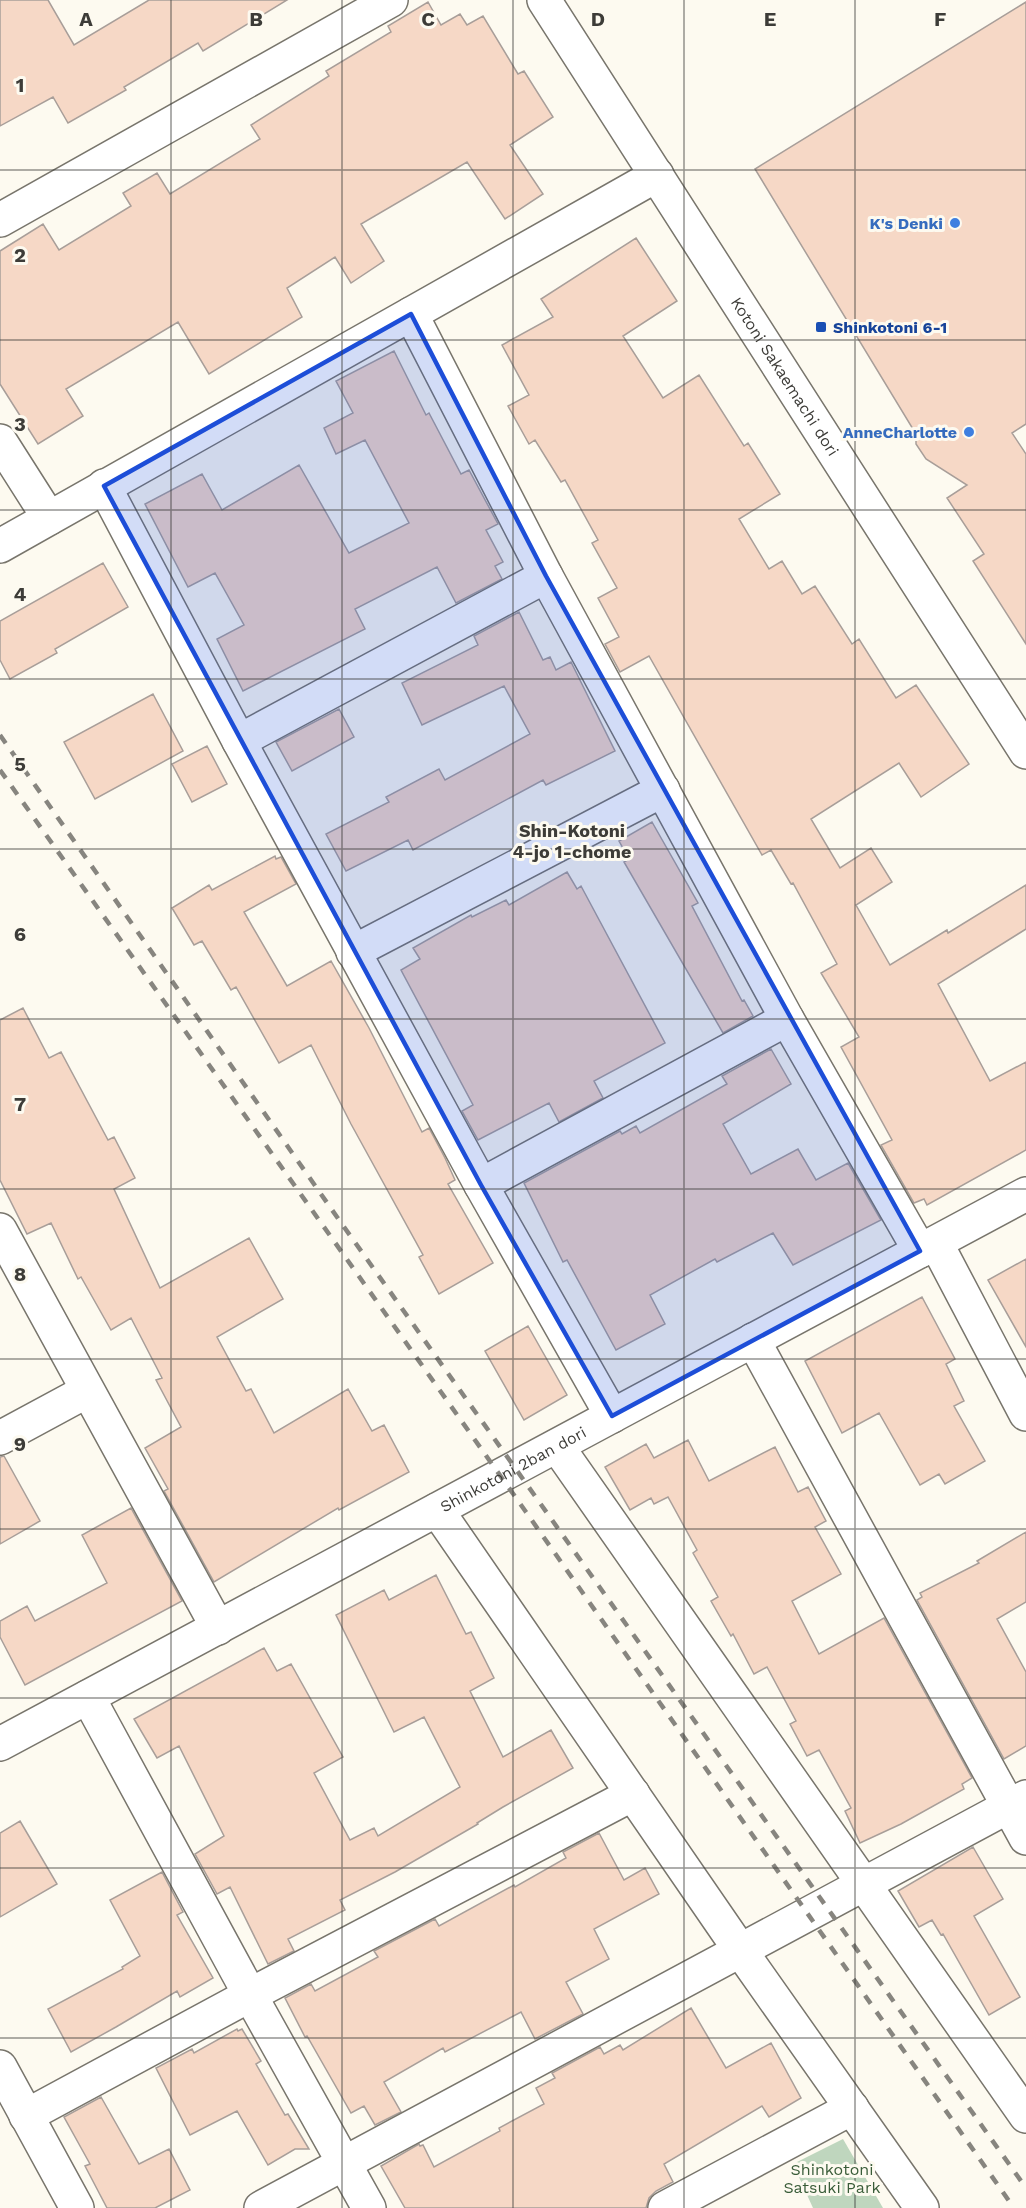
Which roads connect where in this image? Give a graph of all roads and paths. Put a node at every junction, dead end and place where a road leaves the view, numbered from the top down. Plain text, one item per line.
1 (392, 0) edge
2 (544, 0) edge
3 (657, 175) junction
4 (0, 220) edge
5 (411, 314) junction
6 (0, 441) edge
7 (104, 486) junction
8 (49, 518) junction
9 (0, 546) edge
10 (546, 576) junction
11 (238, 741) junction
12 (1026, 752) edge
13 (663, 790) junction
14 (353, 952) junction
15 (787, 1018) junction
16 (481, 1185) junction
17 (1026, 1194) edge
18 (0, 1230) edge
19 (928, 1247) junction
20 (753, 1340) junction
21 (87, 1391) junction
22 (1026, 1414) edge
23 (612, 1416) junction
24 (0, 1438) edge
25 (557, 1446) junction
26 (437, 1510) junction
27 (218, 1628) junction
28 (88, 1696) junction
29 (0, 1744) edge
30 (633, 1794) junction
31 (1017, 1802) edge
32 (1026, 1838) edge
33 (864, 1885) junction
34 (740, 1950) junction
35 (250, 1995) junction
36 (0, 2067) edge
37 (852, 2108) junction
38 (26, 2116) junction
39 (1026, 2116) edge
40 (343, 2163) junction
41 (77, 2208) edge
42 (261, 2208) edge
43 (369, 2208) edge
44 (665, 2208) edge
45 (922, 2208) edge

1 - 4 street
2 - 3 street, Kotoni Sakaemachi dori
3 - 5 street
3 - 12 street, Kotoni Sakaemachi dori
5 - 7 street
5 - 10 street
6 - 8 street
7 - 8 street
7 - 11 street
8 - 9 street
10 - 11 street
10 - 13 street
11 - 14 street
13 - 14 street
13 - 15 street
14 - 16 street
15 - 16 street
15 - 19 street
16 - 23 street
17 - 19 street, Shinkotoni 2ban dori
18 - 21 street
19 - 20 street, Shinkotoni 2ban dori
19 - 22 street
20 - 23 street, Shinkotoni 2ban dori
20 - 31 street
21 - 24 street
21 - 27 street
23 - 25 street, Shinkotoni 2ban dori
25 - 26 street, Shinkotoni 2ban dori
25 - 33 street
26 - 27 street, Shinkotoni 2ban dori
26 - 30 street
27 - 28 street, Shinkotoni 2ban dori
28 - 29 street, Shinkotoni 2ban dori
28 - 35 street
30 - 34 street
30 - 35 street
31 - 32 street
31 - 33 street
33 - 34 street
33 - 39 street
34 - 37 street
34 - 40 street
35 - 38 street
35 - 40 street
36 - 38 street
37 - 44 street
37 - 45 street
38 - 41 street
40 - 42 street
40 - 43 street

